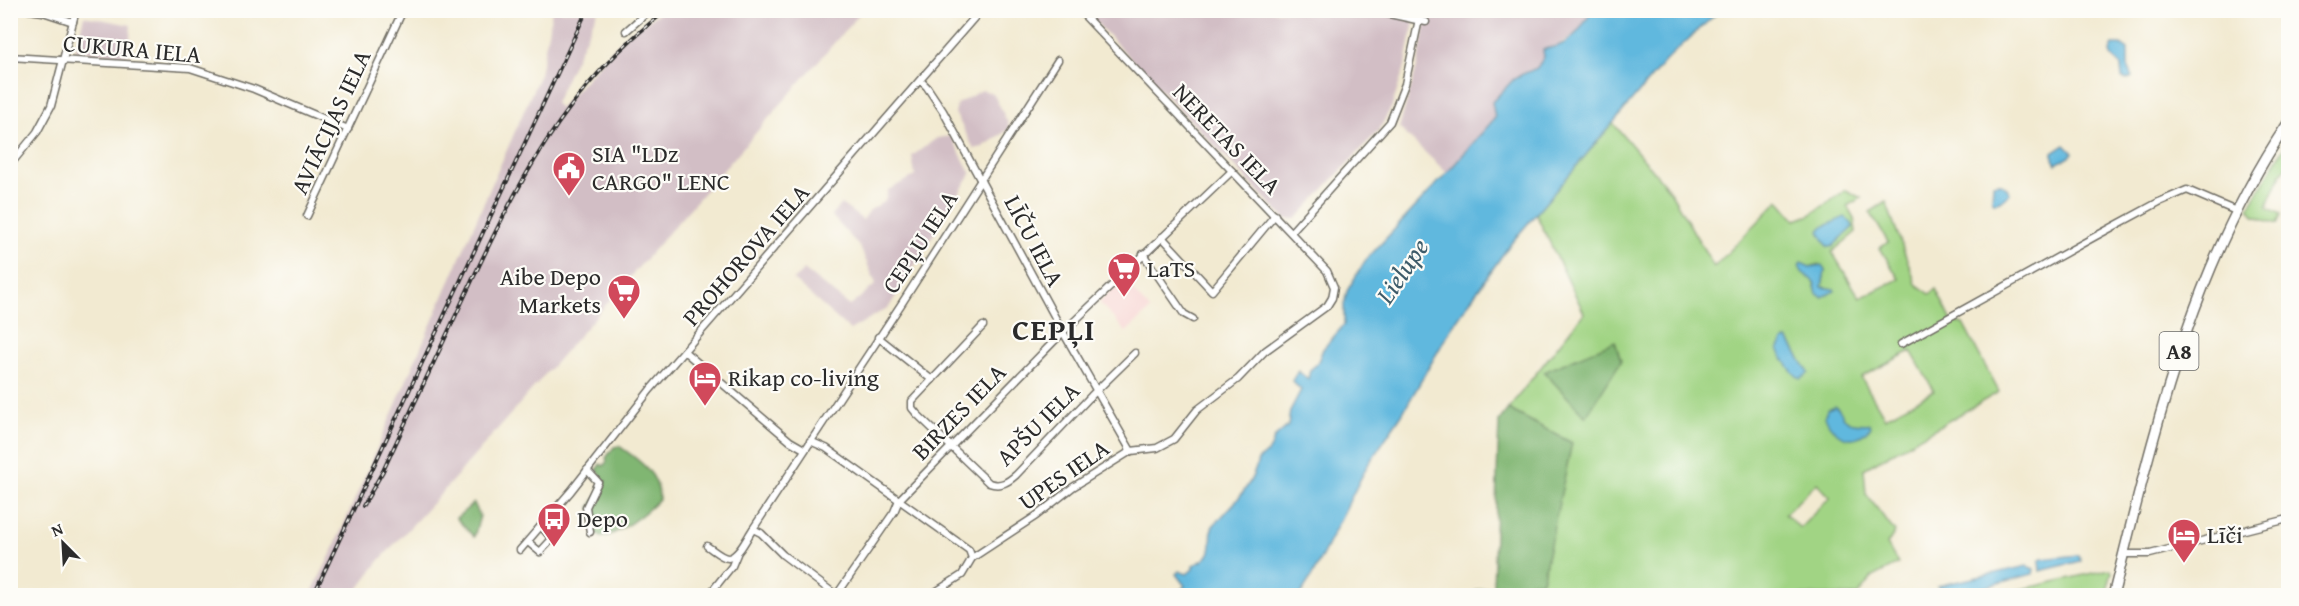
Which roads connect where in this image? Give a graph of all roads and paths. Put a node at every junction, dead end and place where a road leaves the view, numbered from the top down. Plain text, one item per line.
1 (29, 10) edge
2 (76, 10) edge
3 (403, 10) edge
4 (650, 10) edge
5 (981, 10) edge
6 (1079, 10) edge
7 (1371, 10) edge
8 (1421, 10) edge
9 (1422, 21) junction
10 (73, 22) junction
11 (626, 31) dead end
12 (10, 57) edge
13 (1058, 60) dead end
14 (63, 61) junction
15 (921, 81) junction
16 (2289, 123) edge
17 (348, 129) junction
18 (11, 163) edge
19 (1232, 171) junction
20 (981, 180) junction
21 (2236, 211) junction
22 (1275, 215) junction
23 (307, 216) dead end
24 (1291, 232) junction
25 (1162, 237) junction
26 (1143, 254) junction
27 (1331, 300) joint
28 (1193, 319) dead end
29 (983, 326) dead end
30 (1062, 332) junction
31 (878, 337) junction
32 (1901, 344) dead end
33 (685, 352) junction
34 (1135, 353) dead end
35 (932, 380) junction
36 (1097, 391) junction
37 (810, 441) junction
38 (950, 447) junction
39 (804, 449) junction
40 (1131, 451) junction
41 (587, 470) junction
42 (899, 500) junction
43 (2289, 519) edge
44 (541, 526) junction
45 (753, 529) junction
46 (590, 532) dead end
47 (528, 542) junction
48 (707, 546) dead end
49 (520, 550) dead end
50 (737, 552) junction
51 (2124, 554) junction
52 (972, 558) junction
53 (836, 595) edge
54 (708, 596) edge
55 (929, 596) edge
56 (2113, 596) edge

1 - 10 street
2 - 10 street
3 - 17 street, AVIĀCIJAS IELA
4 - 11 street
5 - 15 street, PROHOROVA IELA
6 - 19 street, NERETAS IELA
7 - 9 street
8 - 9 street
9 - 24 street
10 - 14 street
12 - 14 street, CUKURA IELA
13 - 20 street, CEPĻU IELA
14 - 17 street, CUKURA IELA
14 - 18 street
15 - 20 street, LĪČU IELA
15 - 33 street, PROHOROVA IELA
16 - 21 highway, A8
17 - 23 street, AVIĀCIJAS IELA
19 - 22 street, NERETAS IELA
19 - 25 street, BIRZES IELA
20 - 30 street, LĪČU IELA
20 - 31 street, CEPĻU IELA
21 - 32 street
21 - 51 highway, A8
22 - 24 street, NERETAS IELA
22 - 25 street
24 - 27 street, NERETAS IELA
25 - 26 street, BIRZES IELA
26 - 28 street
26 - 30 street, BIRZES IELA
27 - 40 street, UPES IELA
29 - 35 street, APŠU IELA
30 - 36 street, LĪČU IELA
30 - 38 street, BIRZES IELA
31 - 35 street
31 - 37 street, CEPĻU IELA
33 - 39 street
33 - 41 street, PROHOROVA IELA
34 - 36 street, APŠU IELA
35 - 38 street, APŠU IELA
36 - 38 street, APŠU IELA
36 - 40 street, LĪČU IELA
37 - 39 street, CEPĻU IELA
37 - 42 street
38 - 42 street, BIRZES IELA
39 - 45 street, CEPĻU IELA
40 - 52 street, UPES IELA
41 - 44 street, PROHOROVA IELA
41 - 46 street
42 - 52 street
42 - 53 street, BIRZES IELA
43 - 51 street
44 - 47 street, PROHOROVA IELA
44 - 47 street
45 - 50 street, CEPĻU IELA
45 - 53 street
47 - 49 street, PROHOROVA IELA
48 - 50 street
50 - 54 street, CEPĻU IELA
51 - 56 highway, A8
52 - 55 street, UPES IELA

